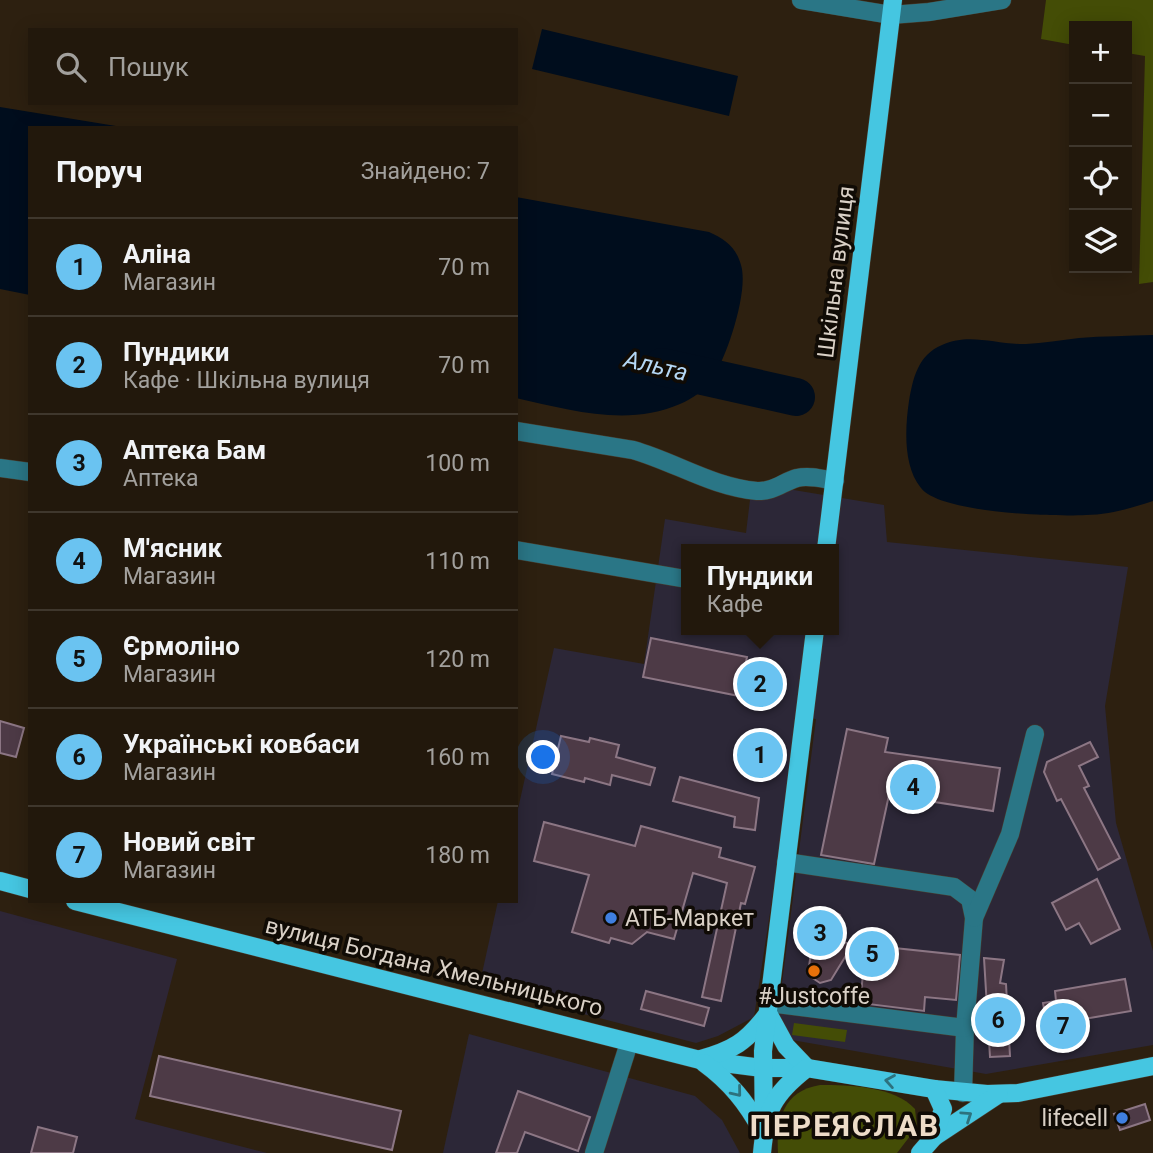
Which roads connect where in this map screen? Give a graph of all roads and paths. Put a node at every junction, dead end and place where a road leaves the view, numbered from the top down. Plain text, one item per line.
1 (801, 0) edge
2 (1002, 0) edge
3 (962, 3) edge
4 (892, 7) edge
5 (518, 431) edge
6 (0, 468) edge
7 (28, 472) edge
8 (835, 481) junction
9 (827, 544) edge
10 (518, 550) edge
11 (681, 578) edge
12 (815, 635) edge
13 (1035, 734) dead end
14 (786, 862) junction
15 (0, 881) edge
16 (28, 888) edge
17 (83, 903) edge
18 (974, 918) junction
19 (768, 1008) junction
20 (965, 1028) junction
21 (629, 1042) junction
22 (700, 1060) junction
23 (1153, 1066) edge
24 (762, 1068) junction
25 (807, 1068) junction
26 (934, 1089) junction
27 (963, 1093) junction
28 (999, 1094) junction
29 (764, 1134) junction
30 (934, 1137) junction
31 (594, 1153) edge
32 (762, 1153) edge
33 (920, 1153) edge

1 - 4 street
2 - 3 street
3 - 4 street
4 - 8 main road, Шкільна вулиця
5 - 8 street
6 - 7 street
8 - 9 main road, Шкільна вулиця
10 - 11 street
12 - 14 main road
13 - 18 street
14 - 18 street
14 - 19 main road
15 - 16 main road
17 - 21 main road, вулиця Богдана Хмельницького
18 - 20 street
19 - 20 street
19 - 22 main road
19 - 24 main road
19 - 25 main road
20 - 27 street
21 - 22 main road, вулиця Богдана Хмельницького
21 - 31 street
22 - 24 main road, вулиця Богдана Хмельницького
22 -> 29 main road, вулиця Богдана Хмельницького
23 - 28 main road
24 - 25 main road, вулиця Богдана Хмельницького
24 - 29 main road
26 -> 25 main road, вулиця Богдана Хмельницького
25 - 29 main road
26 - 27 main road
26 - 30 main road
27 - 28 main road
30 -> 28 main road
29 - 32 main road
30 - 33 main road

